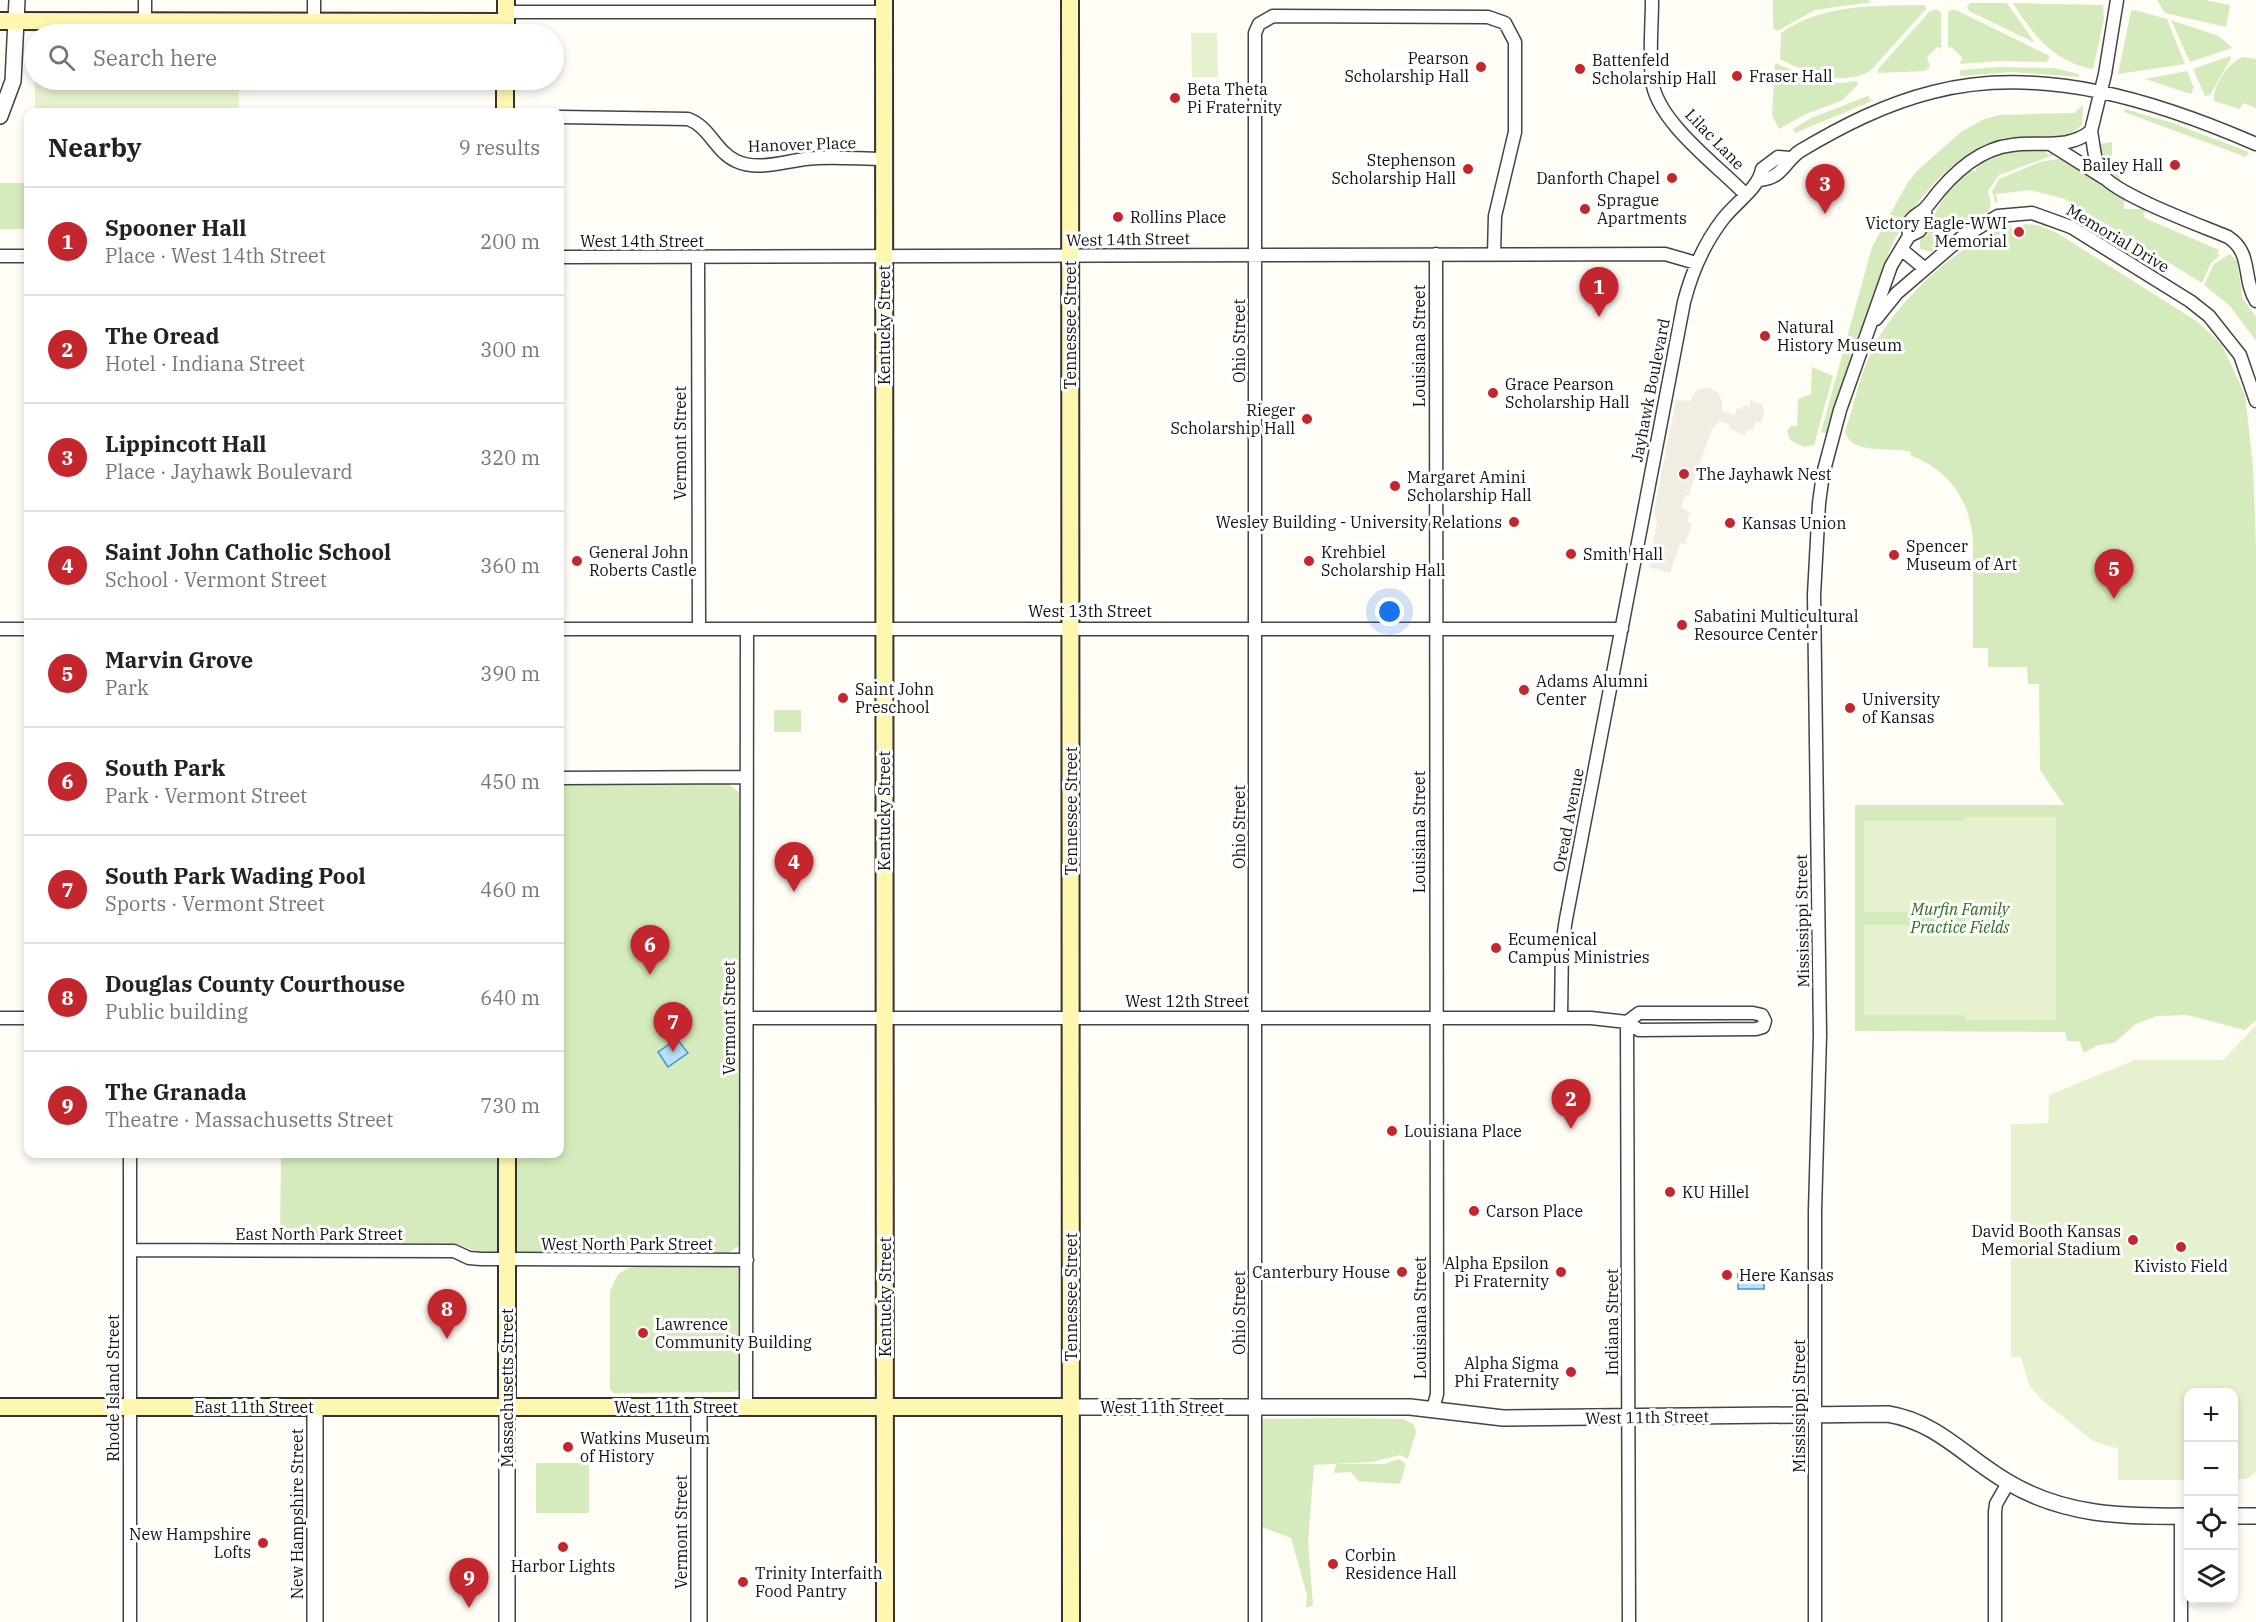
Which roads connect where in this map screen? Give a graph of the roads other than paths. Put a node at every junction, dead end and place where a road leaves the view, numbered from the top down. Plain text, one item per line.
1 (17, 0) edge
2 (145, 0) edge
3 (314, 0) edge
4 (1070, 0) edge
5 (1652, 0) edge
6 (2117, 0) edge
7 (697, 6) edge
8 (884, 6) edge
9 (506, 17) edge
10 (8, 21) edge
11 (145, 21) junction
12 (314, 22) junction
13 (506, 90) edge
14 (2101, 93) junction
15 (505, 108) edge
16 (0, 116) edge
17 (564, 117) edge
18 (2091, 131) junction
19 (2049, 144) junction
20 (2256, 144) edge
21 (884, 159) junction
22 (2105, 178) junction
23 (1745, 194) junction
24 (1901, 249) junction
25 (1255, 254) junction
26 (1436, 254) junction
27 (1494, 254) junction
28 (1070, 255) junction
29 (0, 256) edge
30 (24, 256) edge
31 (564, 257) edge
32 (698, 257) junction
33 (884, 258) junction
34 (1696, 263) junction
35 (1924, 268) junction
36 (2256, 301) edge
37 (1872, 324) junction
38 (2256, 401) edge
39 (747, 628) junction
40 (884, 628) junction
41 (1071, 628) junction
42 (1256, 628) junction
43 (1436, 628) junction
44 (0, 629) edge
45 (24, 629) edge
46 (564, 629) edge
47 (699, 629) junction
48 (1622, 629) junction
49 (747, 777) junction
50 (564, 778) edge
51 (1071, 1017) junction
52 (1255, 1017) junction
53 (0, 1018) edge
54 (24, 1018) edge
55 (747, 1018) junction
56 (884, 1018) junction
57 (1436, 1018) junction
58 (1562, 1018) junction
59 (1627, 1022) junction
60 (130, 1158) edge
61 (507, 1158) edge
62 (130, 1250) junction
63 (507, 1260) junction
64 (747, 1260) junction
65 (0, 1407) edge
66 (129, 1407) junction
67 (315, 1407) junction
68 (507, 1407) junction
69 (699, 1407) junction
70 (746, 1407) junction
71 (885, 1407) junction
72 (1071, 1407) junction
73 (1255, 1407) junction
74 (1433, 1409) junction
75 (1815, 1415) junction
76 (1628, 1417) junction
77 (2008, 1483) junction
78 (2184, 1516) edge
79 (2238, 1516) edge
80 (2256, 1516) edge
81 (2184, 1542) edge
82 (130, 1622) edge
83 (315, 1622) edge
84 (507, 1622) edge
85 (699, 1622) edge
86 (885, 1622) edge
87 (1071, 1622) edge
88 (1255, 1622) edge
89 (1629, 1622) edge
90 (1815, 1622) edge
91 (1995, 1622) edge
92 (2181, 1622) edge

1 - 10 street
2 - 11 street
3 - 12 street
4 - 28 main road, Tennessee Street
5 - 23 street, Lilac Lane
6 - 14 street
7 - 8 street
7 - 9 street
8 - 21 main road, Kentucky Street
9 - 12 main road
10 - 11 main road
10 - 16 street
11 - 12 main road
13 - 15 main road
14 - 18 street
14 - 20 street, Jayhawk Boulevard
14 - 23 street, Jayhawk Boulevard
17 - 21 street, Hanover Place
18 - 19 street, Mississippi Street
18 - 22 street
19 - 22 street
19 - 24 street, Mississippi Street
21 - 33 main road, Kentucky Street
22 - 36 street
23 - 34 street, Jayhawk Boulevard
24 - 35 street
24 - 37 street, Mississippi Street
25 - 26 street, West 14th Street
25 - 27 street, Ohio Street
25 - 28 street, West 14th Street
25 - 42 street, Ohio Street
26 - 27 street, West 14th Street
26 - 43 street, Louisiana Street
27 - 34 street, West 14th Street
28 - 33 street, West 14th Street
28 - 41 main road, Tennessee Street
29 - 30 street
31 - 32 street, West 14th Street
32 - 33 street, West 14th Street
32 - 47 street, Vermont Street
33 - 40 main road, Kentucky Street
34 - 48 street, Jayhawk Boulevard
35 - 37 street, Memorial Drive
35 - 38 street, Memorial Drive
37 - 75 street, Mississippi Street
39 - 40 street, West 13th Street
39 - 47 street, West 13th Street
39 - 49 street, Vermont Street
40 - 41 street, West 13th Street
40 - 56 main road, Kentucky Street
41 - 42 street, West 13th Street
41 - 51 main road, Tennessee Street
42 - 43 street, West 13th Street
42 - 52 street, Ohio Street
43 - 48 street, West 13th Street
43 - 57 street, Louisiana Street
44 - 45 street
46 - 47 street, West 13th Street
48 - 58 street, Oread Avenue
49 - 50 street
49 - 55 street, Vermont Street
51 - 52 street, West 12th Street
51 - 56 street, West 12th Street
51 - 72 main road, Tennessee Street
52 - 57 street, West 12th Street
52 - 73 street, Ohio Street
53 - 54 street
55 - 56 street, West 12th Street
55 - 64 street, Vermont Street
56 - 71 main road, Kentucky Street
57 - 58 street, West 12th Street
57 - 74 street, Louisiana Street
58 - 59 street, West 12th Street
59 - 59 street, West 12th Street
59 - 76 street, Indiana Street
60 - 62 street, Rhode Island Street
61 - 63 main road, Massachusetts Street
62 - 63 street, East North Park Street
62 - 66 street, Rhode Island Street
63 - 64 street, West North Park Street
63 - 68 main road, Massachusetts Street
64 - 70 street, Vermont Street
65 - 66 main road, East 11th Street
66 - 67 main road, East 11th Street
66 - 82 street, Rhode Island Street
67 - 68 main road, East 11th Street
67 - 83 street, New Hampshire Street
68 - 69 main road, West 11th Street
68 - 84 street, Massachusetts Street
69 - 70 main road, West 11th Street
69 - 85 street, Vermont Street
70 - 71 main road, West 11th Street
71 - 72 main road, West 11th Street
71 - 86 main road, Kentucky Street
72 - 73 street, West 11th Street
72 - 87 main road, Tennessee Street
73 - 74 street, West 11th Street
73 - 88 street, Ohio Street
74 - 76 street, West 11th Street
75 - 76 street, West 11th Street
75 - 77 street, West 11th Street
75 - 90 street, Mississippi Street
76 - 89 street, Indiana Street
77 - 78 street, West 11th Street
77 - 91 street
79 - 80 street
81 - 92 street

